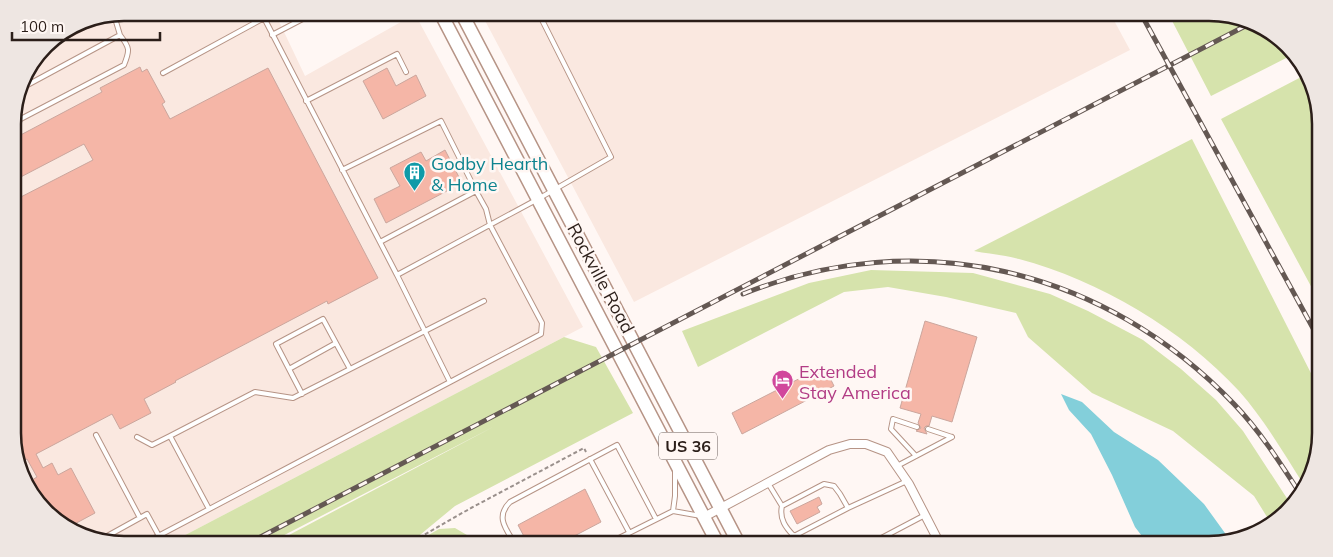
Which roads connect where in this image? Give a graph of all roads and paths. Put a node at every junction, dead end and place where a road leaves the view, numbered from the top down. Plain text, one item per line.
1 (116, 21) edge
2 (258, 21) edge
3 (265, 21) edge
4 (299, 21) edge
5 (445, 21) edge
6 (466, 21) edge
7 (543, 21) edge
8 (120, 35) junction
9 (272, 35) junction
10 (406, 72) dead end
11 (163, 73) dead end
12 (30, 84) edge
13 (306, 101) junction
14 (21, 119) edge
15 (342, 170) junction
16 (554, 190) junction
17 (476, 191) junction
18 (538, 199) junction
19 (490, 225) junction
20 (380, 242) junction
21 (396, 275) junction
22 (484, 301) dead end
23 (424, 331) junction
24 (336, 343) junction
25 (289, 369) junction
26 (350, 370) junction
27 (450, 382) junction
28 (302, 394) junction
29 (917, 426) dead end
30 (928, 430) dead end
31 (96, 435) dead end
32 (170, 436) junction
33 (137, 437) dead end
34 (916, 456) junction
35 (590, 459) junction
36 (674, 459) junction
37 (897, 466) junction
38 (907, 481) junction
39 (768, 483) junction
40 (782, 506) junction
41 (721, 508) junction
42 (848, 508) junction
43 (209, 509) junction
44 (673, 511) junction
45 (925, 515) junction
46 (704, 517) junction
47 (140, 518) junction
48 (656, 519) junction
49 (629, 532) junction
50 (109, 535) edge
51 (159, 536) joint
52 (422, 536) edge
53 (510, 536) edge
54 (622, 536) edge
55 (714, 536) edge
56 (736, 536) edge
57 (885, 536) edge
58 (936, 536) edge

1 - 8 lane
2 - 11 lane
3 - 9 lane
4 - 9 lane
5 - 18 main road, Rockville Road / US 36
6 - 16 main road, Rockville Road / US 36
7 - 16 lane
8 - 12 lane
8 - 14 lane
9 - 13 lane
10 - 13 lane
13 - 15 lane
15 - 17 lane
15 - 20 lane
16 - 18 lane
16 - 41 main road, Rockville Road / US 36
17 - 19 lane
17 - 20 lane
18 - 19 lane
18 - 36 main road, Rockville Road / US 36
19 - 21 lane
19 - 27 lane
20 - 21 lane
21 - 23 lane
22 - 23 lane
23 - 26 lane
23 - 27 lane
24 - 25 lane
24 - 25 lane
24 - 26 lane
25 - 28 lane
26 - 28 lane
27 - 43 lane
28 - 32 lane
29 - 34 lane
30 - 34 lane
31 - 47 lane
32 - 33 lane
32 - 43 lane
34 - 37 lane
35 - 48 lane
35 - 49 lane
35 - 52 path
35 - 53 lane
36 - 44 lane
36 - 46 main road, Rockville Road / US 36
37 - 38 street
37 - 39 street
38 - 42 lane
38 - 45 street
39 - 40 lane
39 - 41 street
40 - 42 lane
40 - 42 lane
41 - 46 street
41 - 56 main road, Rockville Road / US 36
43 - 51 lane
44 - 46 lane
44 - 48 lane
45 - 57 lane
45 - 58 street
46 - 55 main road, Rockville Road / US 36
47 - 50 lane
47 - 51 lane
48 - 49 lane
49 - 54 lane

